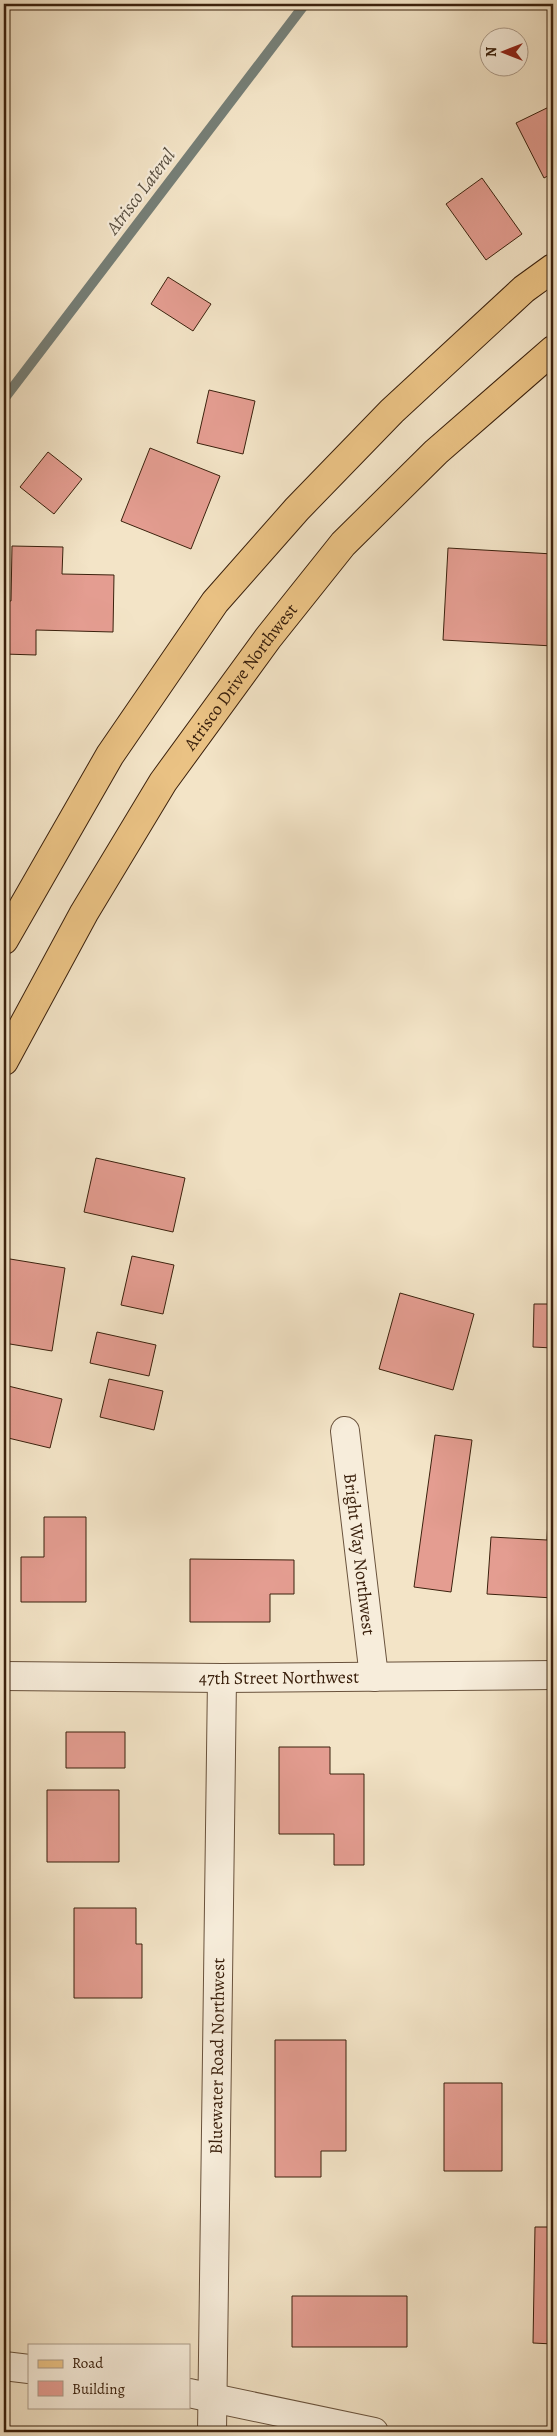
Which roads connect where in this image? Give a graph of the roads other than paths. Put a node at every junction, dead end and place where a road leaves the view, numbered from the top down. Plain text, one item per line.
1 (553, 268) edge
2 (553, 350) edge
3 (4, 940) edge
4 (4, 1061) edge
5 (345, 1431) dead end
6 (553, 1675) edge
7 (4, 1676) edge
8 (374, 1677) junction
9 (222, 1678) junction
10 (4, 2366) edge
11 (28, 2369) edge
12 (201, 2395) edge
13 (212, 2432) edge
14 (374, 2432) edge

1 - 3 main road
2 - 4 main road, Atrisco Drive Northwest
5 - 8 street, Bright Way Northwest
6 - 8 street, 47th Street Northwest
7 - 9 street, 47th Street Northwest
8 - 9 street, 47th Street Northwest
9 - 12 street, Bluewater Road Northwest
10 - 11 street
12 - 13 street, Bluewater Road Northwest
12 - 14 street

